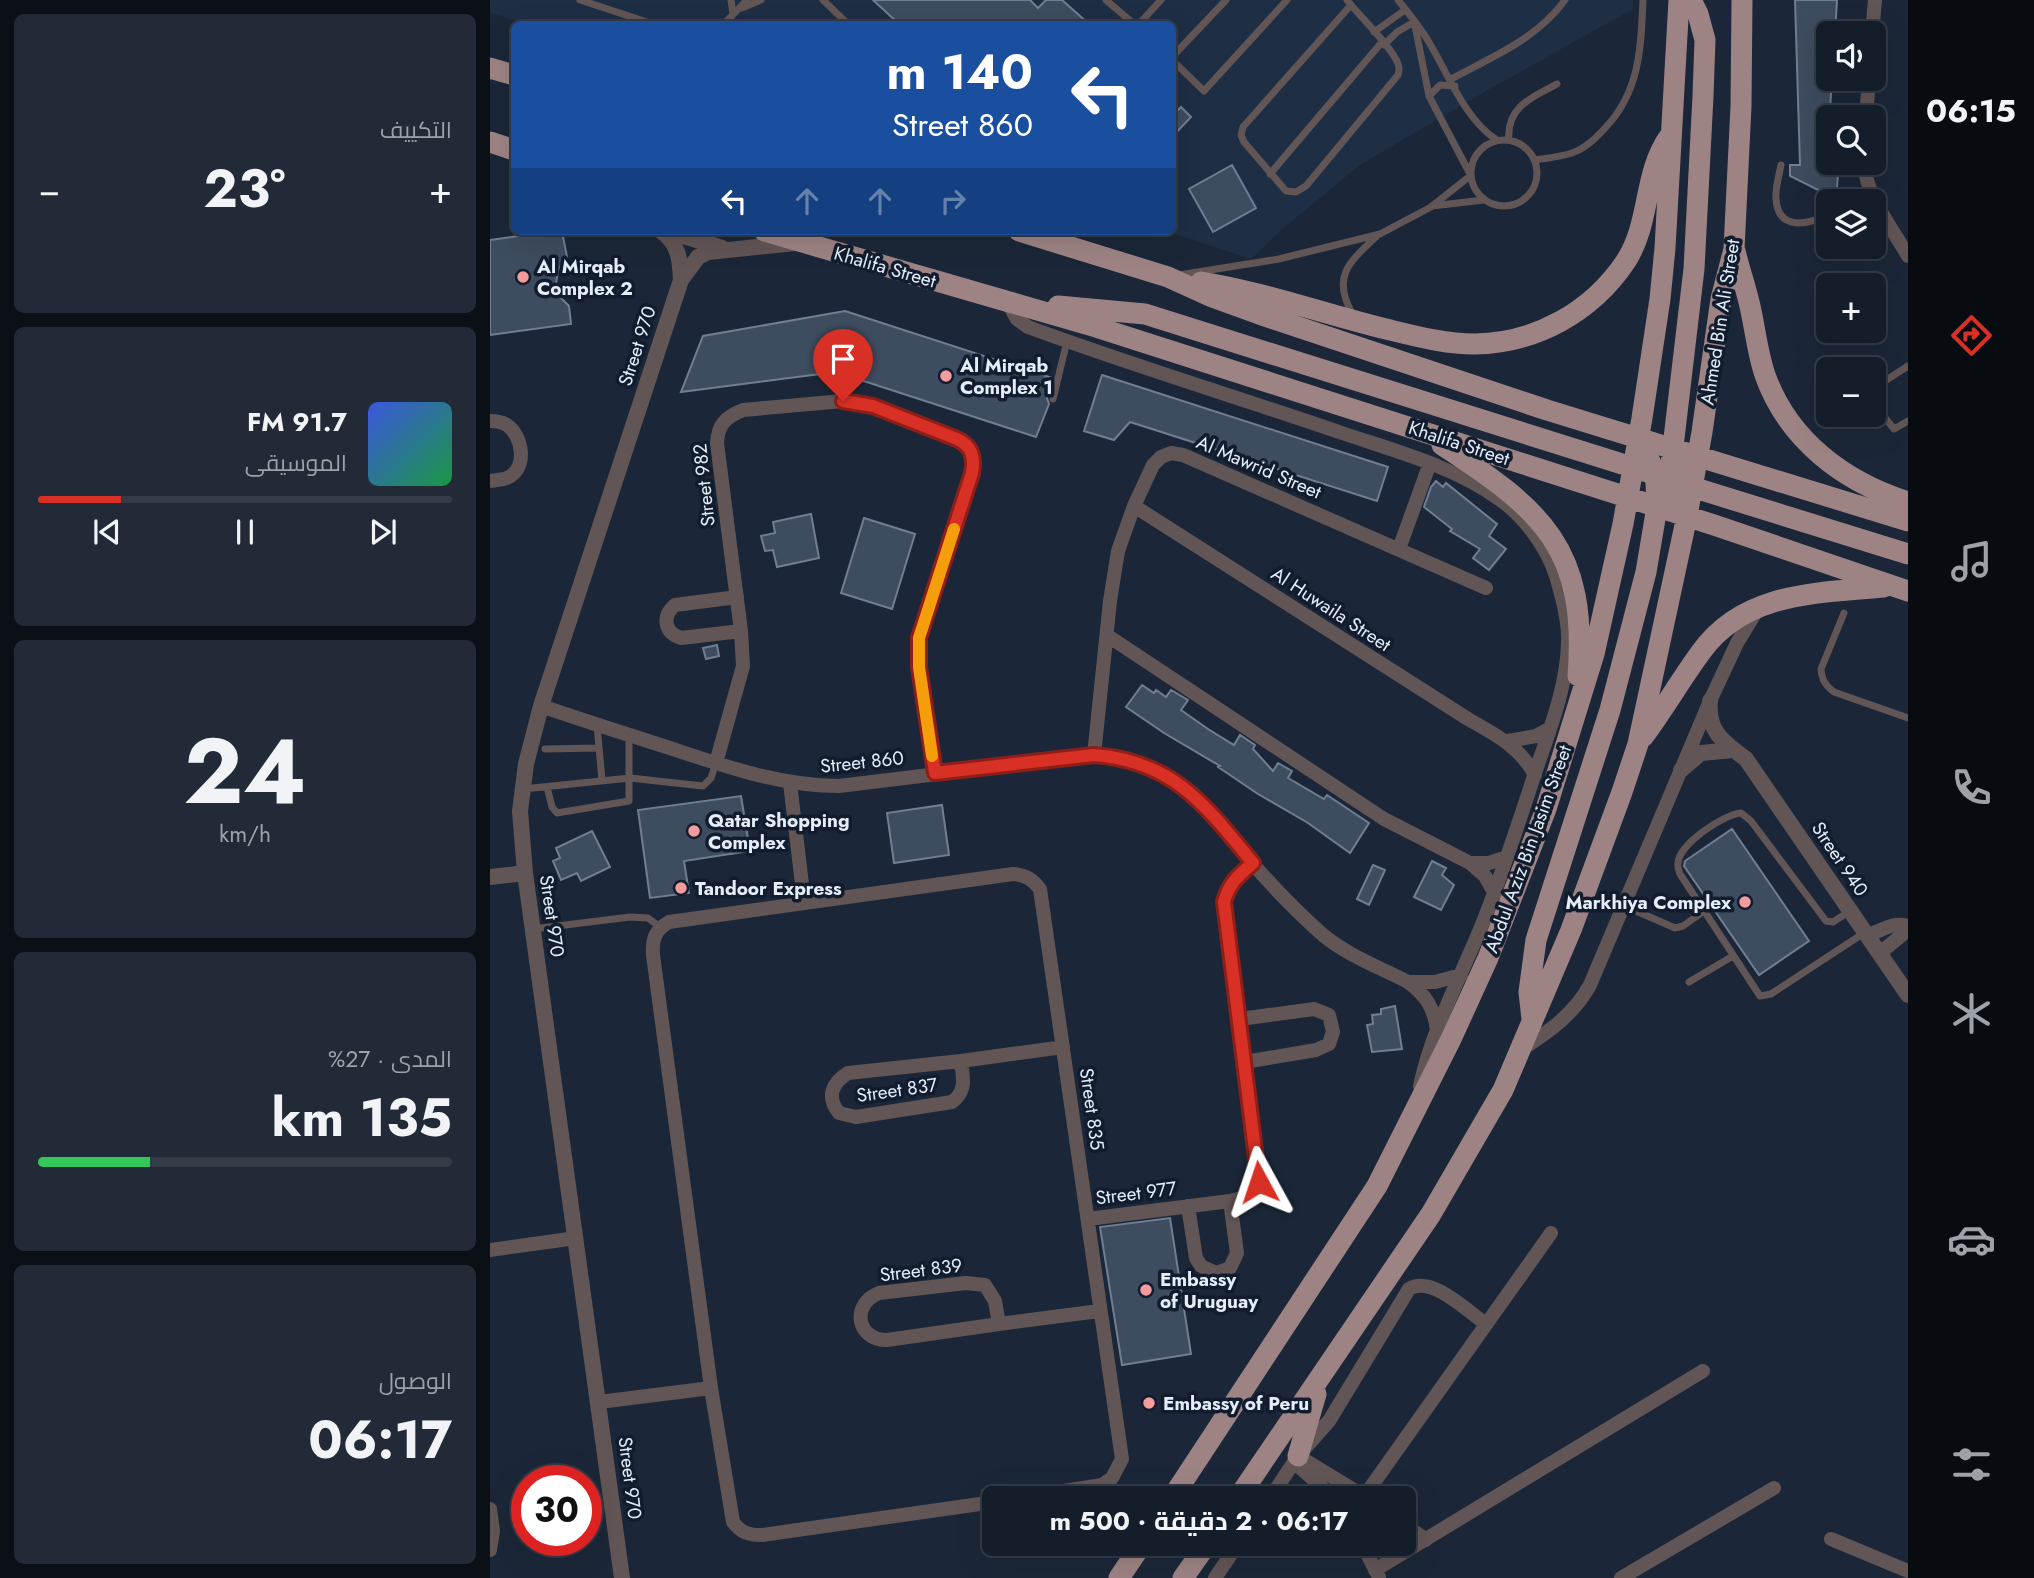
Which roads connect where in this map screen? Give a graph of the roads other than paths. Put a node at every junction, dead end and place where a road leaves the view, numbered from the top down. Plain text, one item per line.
1 (580, 0) edge
2 (731, 0) edge
3 (747, 0) edge
4 (761, 0) edge
5 (823, 0) edge
6 (1107, 0) edge
7 (1161, 0) edge
8 (1226, 0) edge
9 (1287, 0) edge
10 (1398, 0) edge
11 (1565, 0) edge
12 (1643, 0) edge
13 (1679, 0) edge
14 (1691, 0) edge
15 (1742, 0) edge
16 (1754, 0) edge
17 (1875, 0) edge
18 (1349, 2) edge
19 (1405, 10) junction
20 (736, 11) junction
21 (644, 21) edge
22 (727, 21) edge
23 (845, 21) edge
24 (1132, 21) edge
25 (1139, 21) edge
26 (1873, 21) edge
27 (1414, 22) junction
28 (1742, 22) junction
29 (1374, 33) junction
30 (1383, 43) junction
31 (1176, 55) edge
32 (1176, 63) edge
33 (490, 68) edge
34 (511, 74) edge
35 (1453, 83) junction
36 (1557, 83) dead end
37 (1429, 96) junction
38 (1672, 133) junction
39 (1497, 140) junction
40 (1509, 140) junction
41 (490, 142) edge
42 (511, 149) edge
43 (1534, 160) junction
44 (1781, 165) dead end
45 (1270, 174) junction
46 (1470, 175) junction
47 (1484, 200) junction
48 (1431, 206) junction
49 (1816, 221) edge
50 (1886, 226) edge
51 (1380, 234) junction
52 (666, 235) edge
53 (681, 235) edge
54 (777, 235) edge
55 (1032, 235) edge
56 (799, 242) junction
57 (726, 249) junction
58 (1734, 249) junction
59 (1908, 256) edge
60 (1168, 277) junction
61 (681, 280) junction
62 (1007, 301) junction
63 (1357, 322) junction
64 (1067, 341) junction
65 (1908, 366) edge
66 (1886, 380) edge
67 (1053, 399) dead end
68 (1886, 419) edge
69 (490, 421) edge
70 (1908, 421) edge
71 (1418, 430) junction
72 (1638, 438) junction
73 (1672, 449) junction
74 (1697, 455) junction
75 (1430, 463) junction
76 (1632, 468) junction
77 (1663, 477) junction
78 (490, 481) edge
79 (1692, 486) junction
80 (1627, 497) junction
81 (1908, 502) edge
82 (1134, 506) junction
83 (1657, 507) junction
84 (1687, 516) junction
85 (1908, 521) edge
86 (1399, 549) junction
87 (1908, 554) edge
88 (1555, 574) joint
89 (1486, 588) dead end
90 (1901, 589) edge
91 (737, 597) junction
92 (1760, 605) junction
93 (1844, 613) dead end
94 (741, 631) junction
95 (1108, 636) junction
96 (1710, 701) junction
97 (541, 706) junction
98 (1908, 718) edge
99 (597, 725) junction
100 (1560, 731) junction
101 (629, 735) junction
102 (1508, 741) junction
103 (1638, 744) junction
104 (599, 748) junction
105 (545, 749) dead end
106 (1733, 750) junction
107 (1094, 755) junction
108 (716, 763) junction
109 (1681, 770) junction
110 (935, 773) junction
111 (1535, 775) junction
112 (630, 778) junction
113 (601, 780) junction
114 (790, 783) junction
115 (547, 787) junction
116 (522, 789) junction
117 (1507, 857) junction
118 (1253, 863) junction
119 (1470, 863) junction
120 (525, 873) junction
121 (490, 877) edge
122 (1495, 894) junction
123 (804, 901) junction
124 (1636, 911) dead end
125 (1704, 911) junction
126 (1850, 911) junction
127 (660, 927) junction
128 (1908, 928) edge
129 (533, 929) junction
130 (1866, 934) junction
131 (1880, 953) junction
132 (1733, 956) junction
133 (1461, 975) junction
134 (1408, 982) junction
135 (1689, 982) dead end
136 (1908, 995) edge
137 (1240, 1019) junction
138 (1532, 1021) junction
139 (1437, 1030) junction
140 (1063, 1047) junction
141 (1522, 1049) junction
142 (961, 1061) junction
143 (1245, 1062) junction
144 (1416, 1108) junction
145 (1230, 1201) junction
146 (1188, 1206) junction
147 (1088, 1219) junction
148 (1551, 1233) dead end
149 (576, 1238) junction
150 (490, 1250) edge
151 (1099, 1311) junction
152 (999, 1324) junction
153 (1486, 1324) junction
154 (1703, 1371) dead end
155 (1321, 1378) junction
156 (711, 1388) junction
157 (599, 1402) junction
158 (1296, 1459) junction
159 (1096, 1486) edge
160 (1180, 1486) edge
161 (1246, 1486) edge
162 (1278, 1486) edge
163 (1323, 1486) edge
164 (1345, 1486) edge
165 (1373, 1486) edge
166 (1774, 1488) dead end
167 (982, 1504) edge
168 (490, 1509) edge
169 (1416, 1533) edge
170 (1831, 1539) dead end
171 (1426, 1540) junction
172 (490, 1550) edge
173 (1134, 1556) edge
174 (1198, 1556) edge
175 (1230, 1556) edge
176 (1368, 1556) edge
177 (1908, 1572) edge
178 (1377, 1574) edge
179 (622, 1578) edge
180 (1119, 1578) edge
181 (1183, 1578) edge
182 (1215, 1578) edge
183 (1621, 1578) edge

1 - 21 lane
2 - 20 lane
3 - 20 lane
4 - 20 lane
5 - 23 lane
6 - 24 lane
7 - 25 lane
8 - 31 lane
9 - 32 lane
10 - 19 lane
11 - 35 lane
12 - 43 lane
13 - 38 main road
14 - 73 main road
15 - 28 main road, Ahmed Bin Ali Street
16 - 28 main road
17 - 26 street
18 - 29 lane
18 - 45 lane
19 - 27 lane
19 - 29 lane
20 - 22 lane
27 - 30 lane
27 - 35 lane
27 - 37 lane
28 - 58 main road, Ahmed Bin Ali Street
29 - 30 lane
30 - 45 lane
30 - 45 lane
33 - 34 main road
35 - 37 lane
35 - 39 lane
36 - 40 lane
37 - 46 lane
38 - 63 main road
38 - 72 main road
39 - 40 lane
39 - 46 lane
40 - 43 lane
41 - 42 main road
43 - 47 lane
44 - 49 lane
46 - 47 lane
46 - 48 lane
47 - 48 lane
48 - 51 lane
50 - 59 street
51 - 60 lane
51 - 63 lane
52 - 61 street, Street 970
53 - 57 street
54 - 56 main road, Khalifa Street
55 - 60 main road
56 - 57 street, Street 970
56 - 62 main road, Khalifa Street
57 - 61 street, Street 970
58 - 74 main road, Ahmed Bin Ali Street
58 - 81 main road
60 - 63 main road
60 - 72 main road
61 - 97 street, Street 970
62 - 64 street, Khalifa Street
62 - 71 main road, Khalifa Street
62 - 76 main road
64 - 67 lane
64 - 75 street, Khalifa Street
65 - 66 lane
68 - 70 lane
69 - 78 street
71 - 80 main road, Khalifa Street
71 - 100 main road
72 - 73 main road
72 - 76 main road
72 - 77 main road
73 - 74 main road
73 - 77 main road
74 - 77 main road
74 - 79 main road, Ahmed Bin Ali Street
74 - 85 main road
75 - 86 street
75 - 88 street, Khalifa Street
76 - 77 main road
76 - 80 main road
77 - 79 main road
77 - 80 main road
77 - 83 main road
77 - 84 main road
79 - 84 main road, Ahmed Bin Ali Street
79 - 87 main road
80 - 83 main road, Khalifa Street
80 - 100 main road, Abdul Aziz Bin Jasim Street
82 - 86 street, Al Mawrid Street
82 - 95 street, Al Mawrid Street
82 - 102 street, Al Huwaila Street
83 - 84 main road, Khalifa Street
83 - 138 main road
84 - 90 main road, Khalifa Street
84 - 103 main road
86 - 89 street, Al Mawrid Street
88 - 100 street, Abdul Aziz Bin Jasim Street
90 - 92 main road
91 - 94 street, Street 982
91 - 94 street
91 - 110 street, Street 982
92 - 96 street
92 - 103 main road
93 - 98 lane
94 - 108 street, Street 982
95 - 107 street, Al Mawrid Street
95 - 119 street
96 - 106 street, Street 940
96 - 109 street
97 - 99 street, Street 860
97 - 116 street, Street 970
99 - 101 street, Street 860
99 - 104 lane
100 - 102 street
100 - 111 street, Abdul Aziz Bin Jasim Street
100 - 144 main road, Abdul Aziz Bin Jasim Street
101 - 108 street, Street 860
101 - 112 lane
102 - 111 street, Al Huwaila Street
103 - 138 main road
104 - 105 lane
104 - 113 lane
106 - 109 street
106 - 126 street, Street 940
107 - 110 street, Street 860
107 - 118 street, Street 860
108 - 112 lane
108 - 114 street, Street 860
109 - 141 street
110 - 114 street, Street 860
111 - 117 street, Abdul Aziz Bin Jasim Street
112 - 113 lane
112 - 115 lane
113 - 115 lane
114 - 123 street
115 - 116 lane
116 - 120 street, Street 970
117 - 119 street
117 - 122 street, Abdul Aziz Bin Jasim Street
118 - 134 street, Street 860
118 - 137 street, Street 977
119 - 122 street
120 - 121 street
120 - 129 street, Street 970
122 - 133 street, Abdul Aziz Bin Jasim Street
123 - 127 street, Street 835
123 - 140 street, Street 835
124 - 125 lane
125 - 126 lane
125 - 132 lane
126 - 130 street, Street 940
127 - 129 lane
127 - 156 street
128 - 130 street
128 - 131 street
129 - 149 street, Street 970
130 - 131 street, Street 940
130 - 132 lane
131 - 136 street, Street 940
132 - 135 lane
133 - 134 street
133 - 139 street, Abdul Aziz Bin Jasim Street
134 - 139 street, Street 860
137 - 143 street, Street 977
137 - 143 street
138 - 141 main road
139 - 144 street, Abdul Aziz Bin Jasim Street
140 - 142 street, Street 837
140 - 147 street, Street 835
141 - 155 main road
142 - 142 street, Street 837
143 - 145 street, Street 977
144 - 160 main road, Abdul Aziz Bin Jasim Street
145 - 146 street, Street 977
145 - 146 street, Street 977
146 - 147 street, Street 977
147 - 151 street, Street 835
148 - 153 street
149 - 150 street
149 - 157 street, Street 970
151 - 152 street, Street 839
151 - 159 street, Street 835
152 - 152 street, Street 839
153 - 158 street
153 - 165 street
154 - 171 street
155 - 158 main road
155 - 161 main road
156 - 157 street
156 - 167 street
157 - 179 street, Street 970
158 - 162 street
158 - 163 street
158 - 164 street
166 - 183 street
168 - 172 street
169 - 171 street
170 - 177 street
171 - 178 street
173 - 180 main road
174 - 181 main road
175 - 182 street
176 - 178 street

